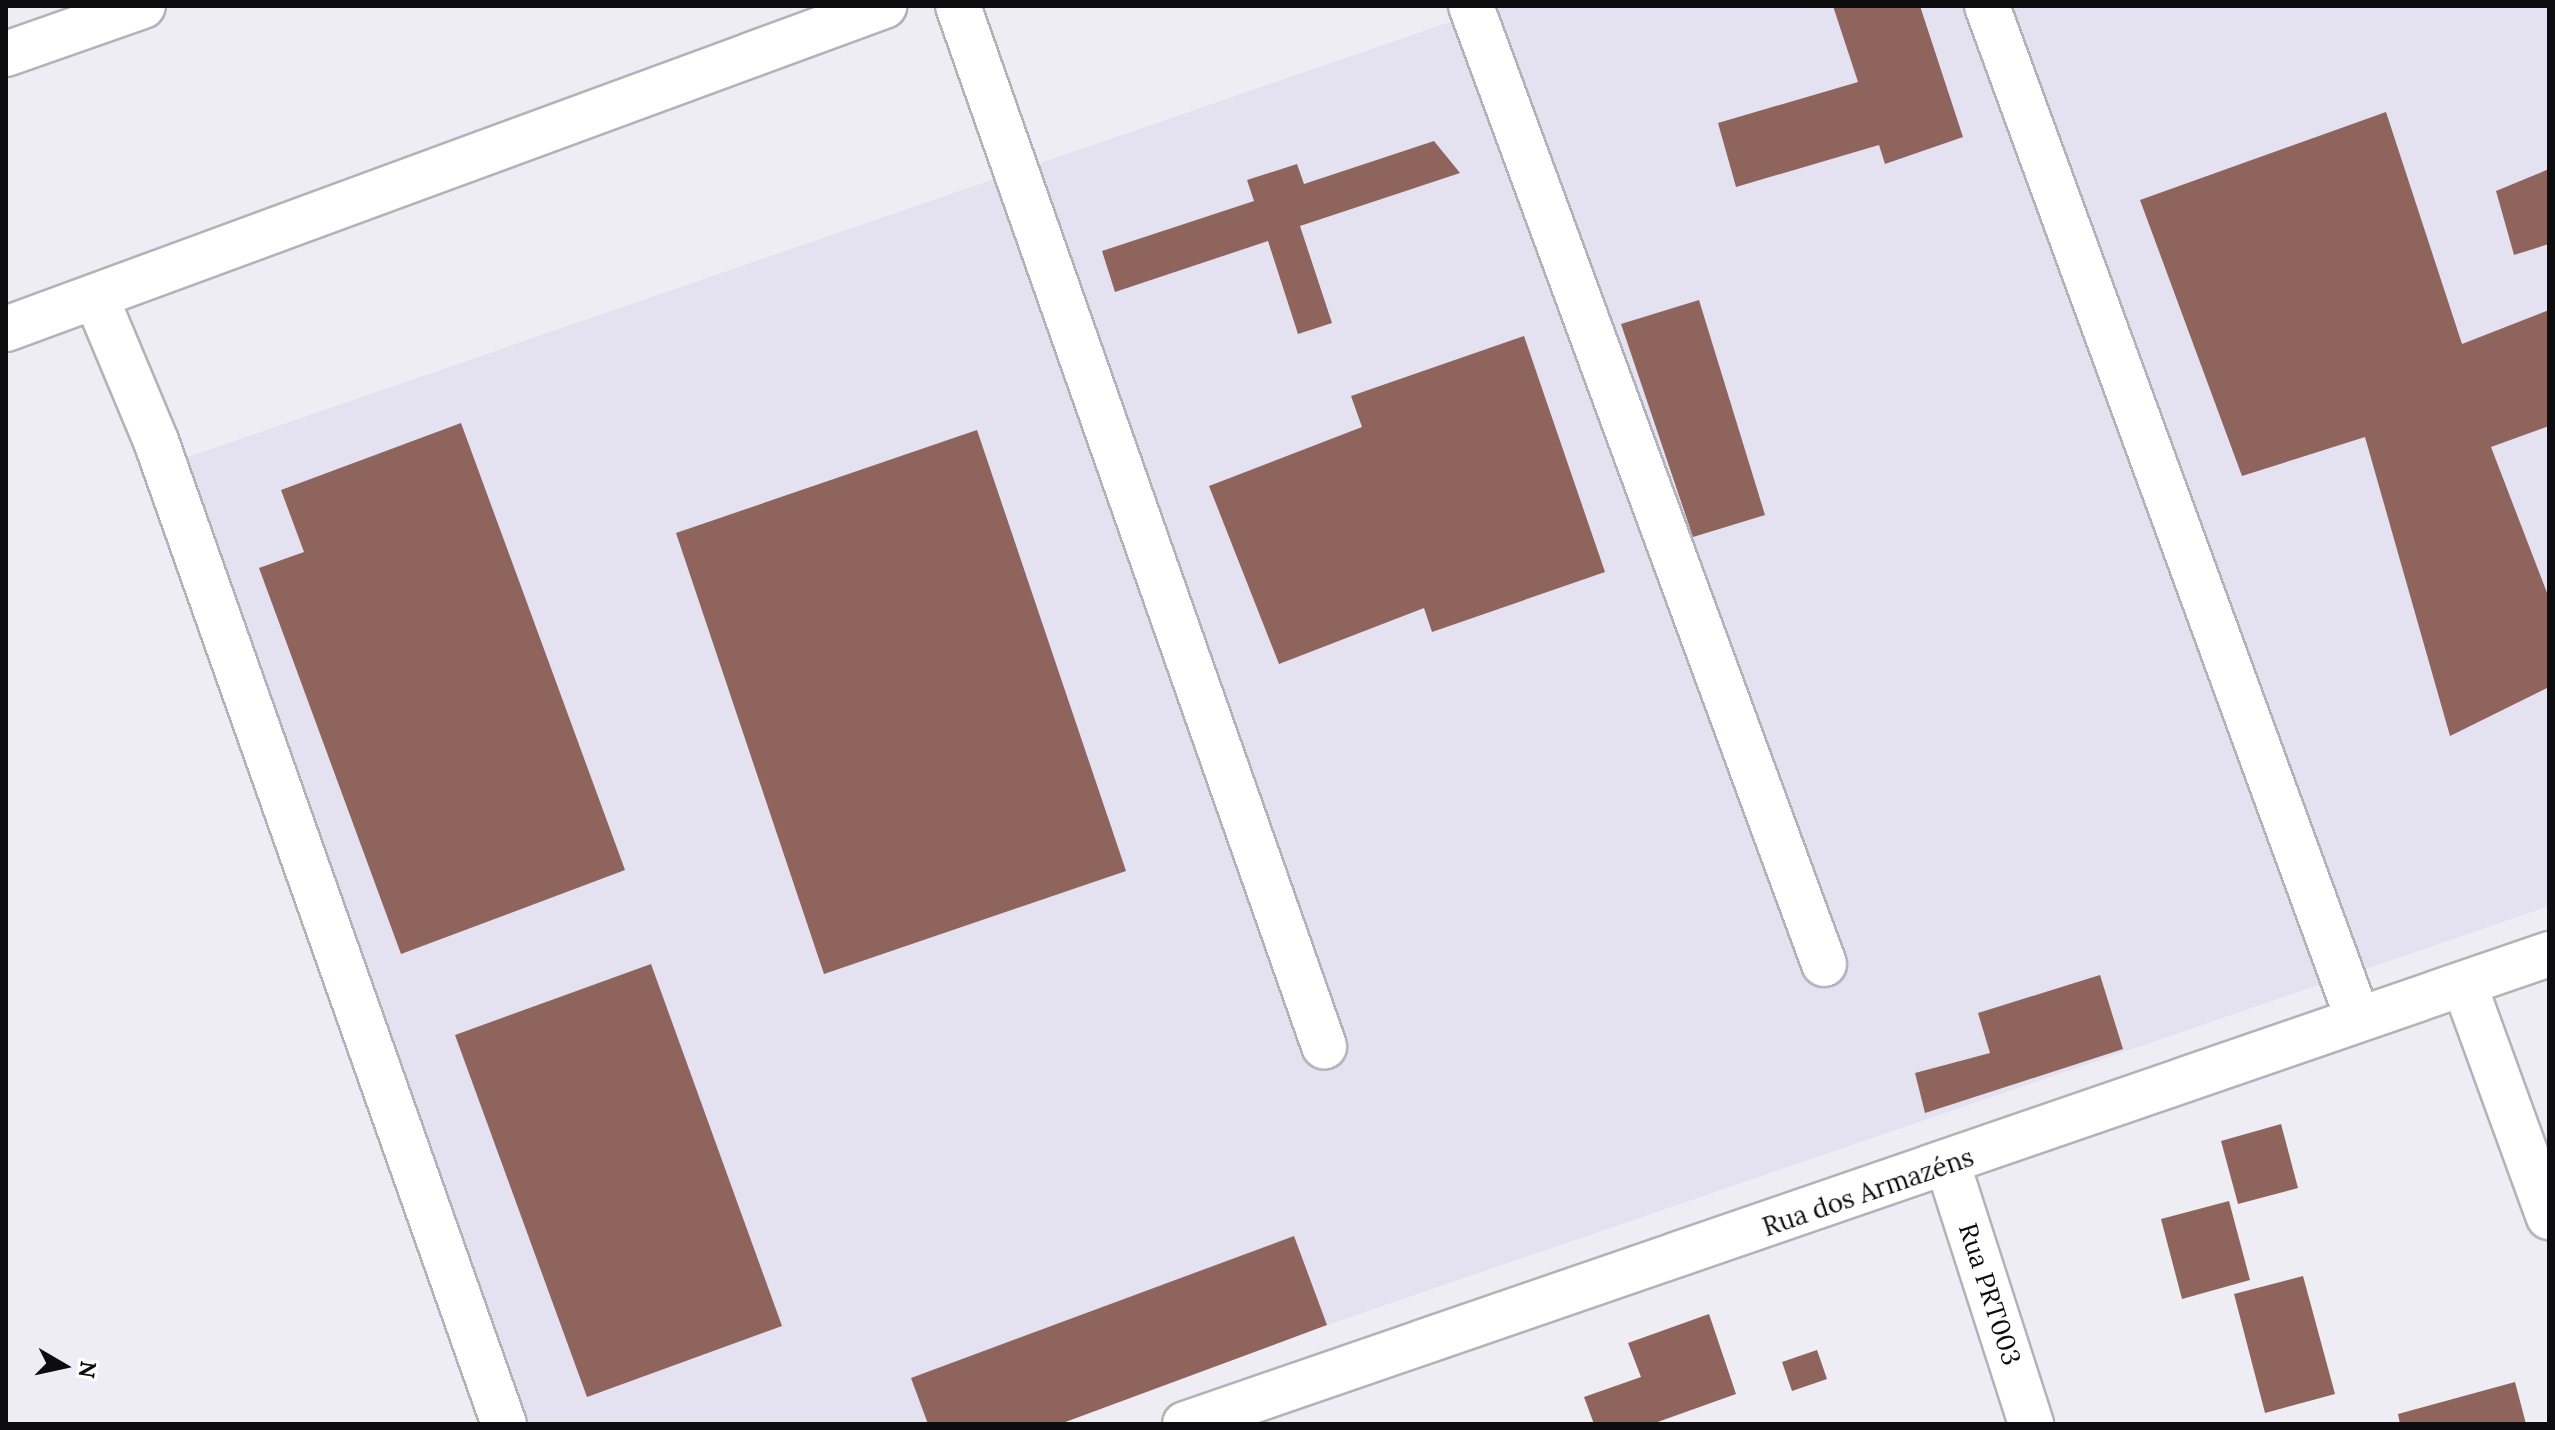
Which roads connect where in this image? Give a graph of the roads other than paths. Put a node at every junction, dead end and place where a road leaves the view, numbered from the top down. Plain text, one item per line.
1 (143, 6) edge
2 (884, 6) edge
3 (958, 6) edge
4 (1471, 6) edge
5 (1987, 6) edge
6 (6, 54) edge
7 (97, 300) junction
8 (6, 329) edge
9 (2549, 954) edge
10 (1824, 964) dead end
11 (2464, 984) junction
12 (2358, 1019) junction
13 (1324, 1046) dead end
14 (1948, 1165) junction
15 (2549, 1217) edge
16 (1282, 1409) edge
17 (504, 1424) edge
18 (1185, 1424) edge
19 (2031, 1424) edge

1 - 6 main road
2 - 7 main road
3 - 13 main road
4 - 10 main road
5 - 12 main road
7 - 8 main road
7 - 17 main road
9 - 11 main road, Rua dos Armazéns
11 - 12 main road, Rua dos Armazéns
11 - 15 main road
12 - 14 main road, Rua dos Armazéns
14 - 16 main road, Rua dos Armazéns
14 - 19 main road, Rua PRT003
16 - 18 main road, Rua dos Armazéns

